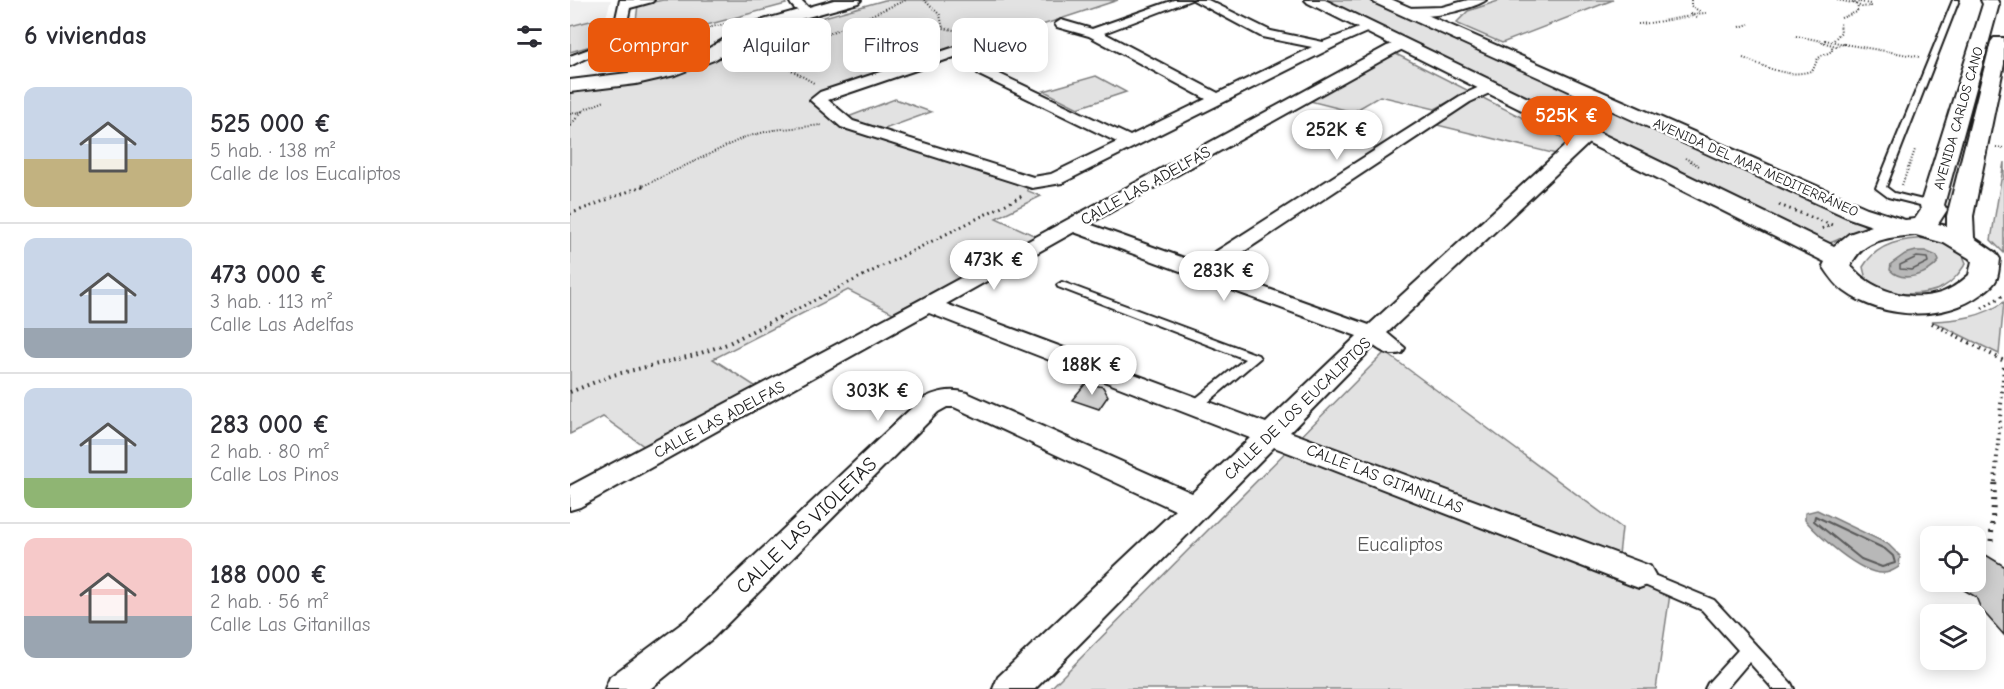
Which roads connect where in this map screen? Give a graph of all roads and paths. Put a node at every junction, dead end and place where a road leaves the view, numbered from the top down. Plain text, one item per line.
1 (648, 0) edge
2 (833, 0) edge
3 (852, 0) edge
4 (924, 0) edge
5 (1185, 0) edge
6 (1199, 0) edge
7 (1313, 0) edge
8 (1380, 0) edge
9 (1480, 0) edge
10 (1691, 0) edge
11 (1837, 0) edge
12 (1869, 0) edge
13 (1956, 0) edge
14 (1986, 1) edge
15 (626, 2) edge
16 (1853, 3) junction
17 (1864, 3) junction
18 (799, 4) edge
19 (1858, 6) junction
20 (1454, 9) junction
21 (1407, 12) junction
22 (1701, 12) junction
23 (1706, 13) dead end
24 (1693, 16) junction
25 (1697, 17) dead end
26 (623, 18) edge
27 (1841, 18) dead end
28 (1840, 22) dead end
29 (1060, 24) dead end
30 (1638, 24) dead end
31 (1749, 24) dead end
32 (2004, 25) edge
33 (1740, 27) dead end
34 (1370, 28) junction
35 (1444, 29) junction
36 (952, 30) edge
37 (1093, 33) junction
38 (1796, 36) dead end
39 (1834, 40) junction
40 (1822, 41) junction
41 (1844, 44) junction
42 (1866, 44) dead end
43 (1404, 45) junction
44 (1324, 46) junction
45 (1832, 46) junction
46 (1864, 48) junction
47 (1861, 51) dead end
48 (952, 52) edge
49 (588, 53) edge
50 (1743, 58) dead end
51 (1934, 60) junction
52 (570, 62) edge
53 (570, 69) edge
54 (795, 72) edge
55 (984, 72) dead end
56 (618, 75) junction
57 (570, 80) edge
58 (570, 86) edge
59 (1491, 87) junction
60 (821, 96) junction
61 (1218, 99) junction
62 (584, 110) dead end
63 (570, 114) edge
64 (847, 124) junction
65 (1592, 137) junction
66 (1130, 142) junction
67 (1918, 142) dead end
68 (1040, 183) junction
69 (1896, 197) junction
70 (570, 214) edge
71 (1917, 220) junction
72 (1072, 225) junction
73 (1961, 240) junction
74 (1839, 259) junction
75 (1199, 272) junction
76 (1062, 285) dead end
77 (928, 305) junction
78 (1383, 341) junction
79 (2004, 366) edge
80 (570, 392) edge
81 (2003, 401) edge
82 (1195, 406) junction
83 (1270, 434) junction
84 (570, 499) edge
85 (1196, 507) junction
86 (1991, 541) dead end
87 (1639, 575) joint
88 (1749, 650) junction
89 (623, 689) edge
90 (1011, 689) edge
91 (1714, 689) edge
92 (1785, 689) edge

1 - 15 street
2 - 18 street
3 - 58 street
4 - 36 path
5 - 37 street
6 - 44 street
7 - 34 street
8 - 21 street, AVENIDA DEL MAR MEDITERRÁNEO
9 - 20 street
10 - 22 path
11 - 16 path
12 - 17 path
13 - 51 lane
14 - 71 street, AVENIDA CARLOS CANO
15 - 26 street
16 - 17 path
16 - 19 path
17 - 19 path
18 - 56 street
19 - 27 path
20 - 21 street
20 - 35 street
21 - 35 street, AVENIDA DEL MAR MEDITERRÁNEO
22 - 23 path
22 - 24 path
24 - 25 path
24 - 30 path
28 - 39 path
29 - 37 street
31 - 33 path
32 - 73 street, AVENIDA CARLOS CANO
34 - 43 street
34 - 44 street
35 - 71 street, AVENIDA DEL MAR MEDITERRÁNEO
37 - 61 street
38 - 40 path
39 - 40 path
39 - 41 path
40 - 45 path
41 - 45 path
41 - 46 path
42 - 46 path
43 - 59 street
43 - 72 street, CALLE LAS ADELFAS
44 - 61 street
45 - 50 path
46 - 47 path
46 - 51 path
48 - 60 street
49 - 52 street
51 - 69 lane
53 - 56 street
54 - 60 path
55 - 66 street
56 - 57 street
59 - 65 street
59 - 75 street
60 - 64 street
61 - 66 street
62 - 63 path
64 - 68 street
64 - 70 path
65 - 74 street
65 - 78 street, CALLE DE LOS EUCALIPTOS
66 - 68 street
67 - 69 path
68 - 80 path
69 - 71 lane
71 - 73 street, AVENIDA DEL MAR MEDITERRÁNEO
71 - 74 street
72 - 75 street
72 - 77 street, CALLE LAS ADELFAS
73 - 74 street, AVENIDA DEL MAR MEDITERRÁNEO
75 - 78 street
76 - 82 lane
77 - 82 street, CALLE LAS GITANILLAS
77 - 84 street, CALLE LAS ADELFAS
78 - 83 street, CALLE DE LOS EUCALIPTOS
79 - 81 path
81 - 86 path
82 - 83 street, CALLE LAS GITANILLAS
83 - 85 street, CALLE DE LOS EUCALIPTOS
83 - 87 street, CALLE LAS GITANILLAS
85 - 89 street, CALLE LAS VIOLETAS
85 - 90 street, CALLE DE LOS EUCALIPTOS
87 - 88 lane
88 - 91 lane
88 - 92 lane

